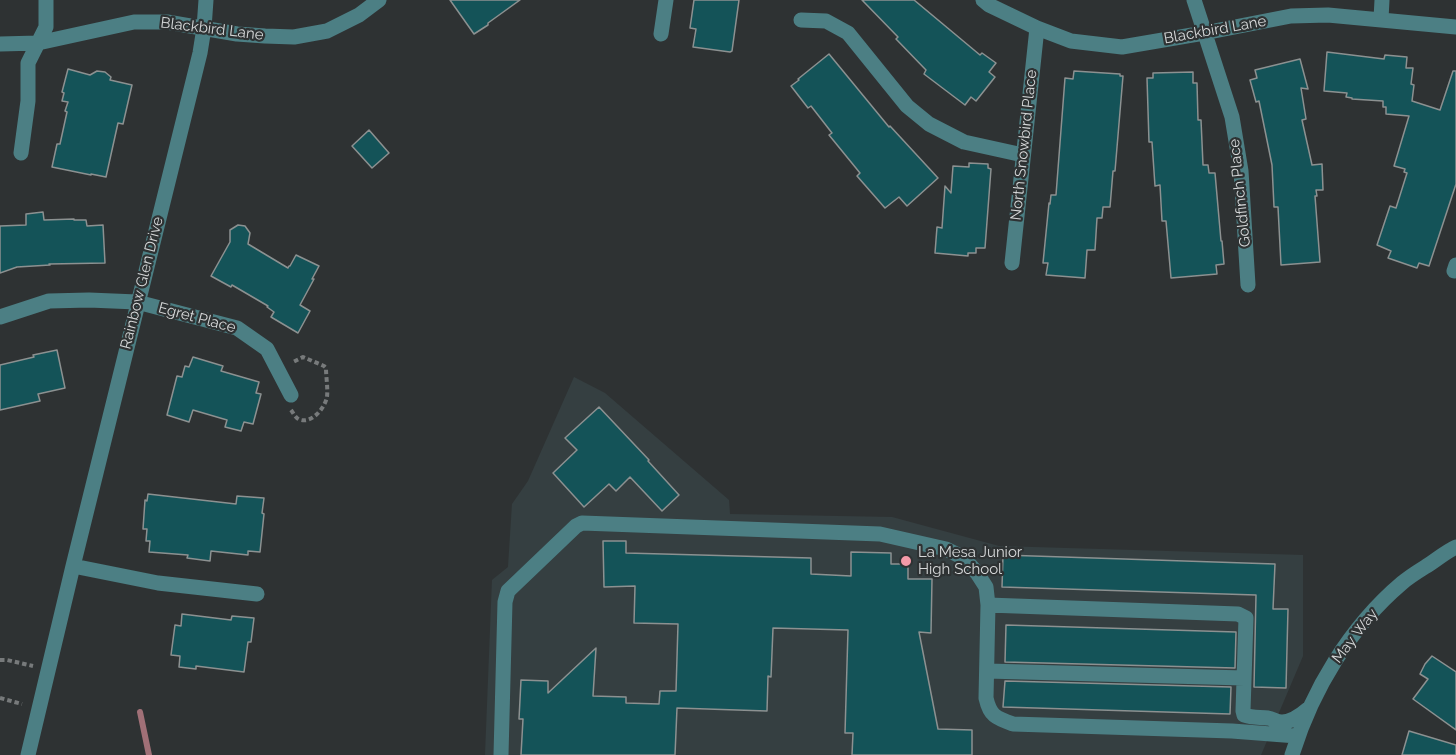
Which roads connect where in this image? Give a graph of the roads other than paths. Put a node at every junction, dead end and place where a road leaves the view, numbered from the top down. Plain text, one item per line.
1 (46, 0) edge
2 (206, 0) edge
3 (379, 0) edge
4 (666, 0) edge
5 (983, 0) edge
6 (1194, 0) edge
7 (1382, 0) edge
8 (1381, 19) junction
9 (801, 20) dead end
10 (1456, 27) edge
11 (204, 28) junction
12 (1037, 28) junction
13 (1204, 33) junction
14 (661, 34) dead end
15 (38, 43) junction
16 (0, 44) edge
17 (21, 153) dead end
18 (1023, 155) junction
19 (1012, 263) dead end
20 (1248, 285) dead end
21 (137, 302) junction
22 (0, 317) edge
23 (291, 395) dead end
24 (1456, 548) edge
25 (73, 566) junction
26 (257, 594) dead end
27 (988, 605) junction
28 (987, 671) junction
29 (1244, 678) junction
30 (1308, 709) junction
31 (1298, 736) junction
32 (28, 755) edge
33 (501, 755) edge
34 (1292, 755) edge

1 - 15 street
2 - 11 street, Rainbow Glen Drive
3 - 11 street, Blackbird Lane
4 - 14 street
5 - 12 street, Blackbird Lane
6 - 13 street, Goldfinch Place
7 - 8 street
8 - 10 street, Blackbird Lane
8 - 13 street, Blackbird Lane
9 - 18 street
11 - 15 street, Blackbird Lane
11 - 21 street, Rainbow Glen Drive
12 - 13 street, Blackbird Lane
12 - 18 street, North Snowbird Place
13 - 20 street, Goldfinch Place
15 - 16 street, Blackbird Lane
15 - 17 street
18 - 19 street, North Snowbird Place
21 - 22 street, Egret Place
21 - 23 street, Egret Place
21 - 25 street, Rainbow Glen Drive
24 - 30 street, May Way
25 - 26 street
25 - 32 street, Rainbow Glen Drive
27 - 28 street
27 - 29 street
27 - 33 street
28 - 29 street
28 - 31 street
29 - 30 street
30 - 31 street, May Way
31 - 34 street, May Way

